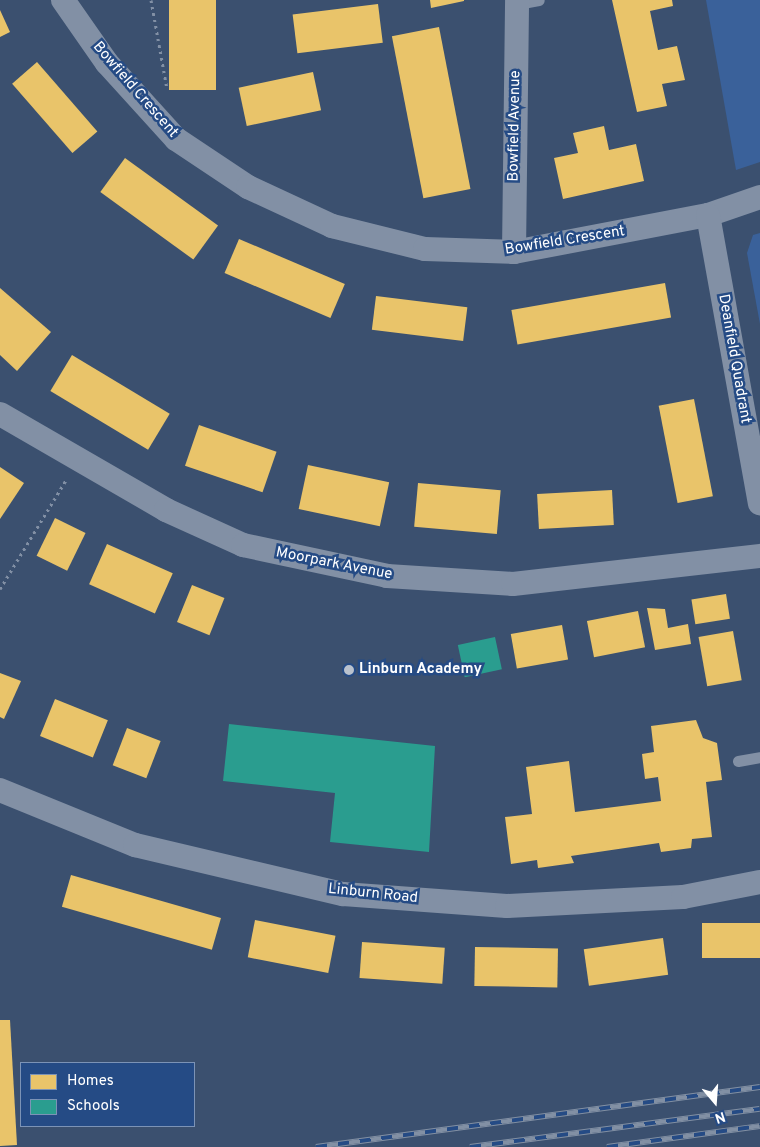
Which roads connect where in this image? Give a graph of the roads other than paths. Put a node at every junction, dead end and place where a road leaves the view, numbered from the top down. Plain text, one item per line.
1 (63, 0) edge
2 (524, 1) edge
3 (759, 203) edge
4 (708, 215) junction
5 (514, 252) junction
6 (0, 414) edge
7 (760, 503) edge
8 (760, 556) edge
9 (760, 757) edge
10 (738, 761) dead end
11 (0, 790) edge
12 (760, 882) edge

1 - 5 street, Bowfield Crescent
2 - 5 street, Bowfield Avenue
3 - 4 street, Bowfield Crescent
4 - 5 street, Bowfield Crescent
4 - 7 street, Deanfield Quadrant
6 - 8 street, Moorpark Avenue
9 - 10 lane
11 - 12 street, Linburn Road

